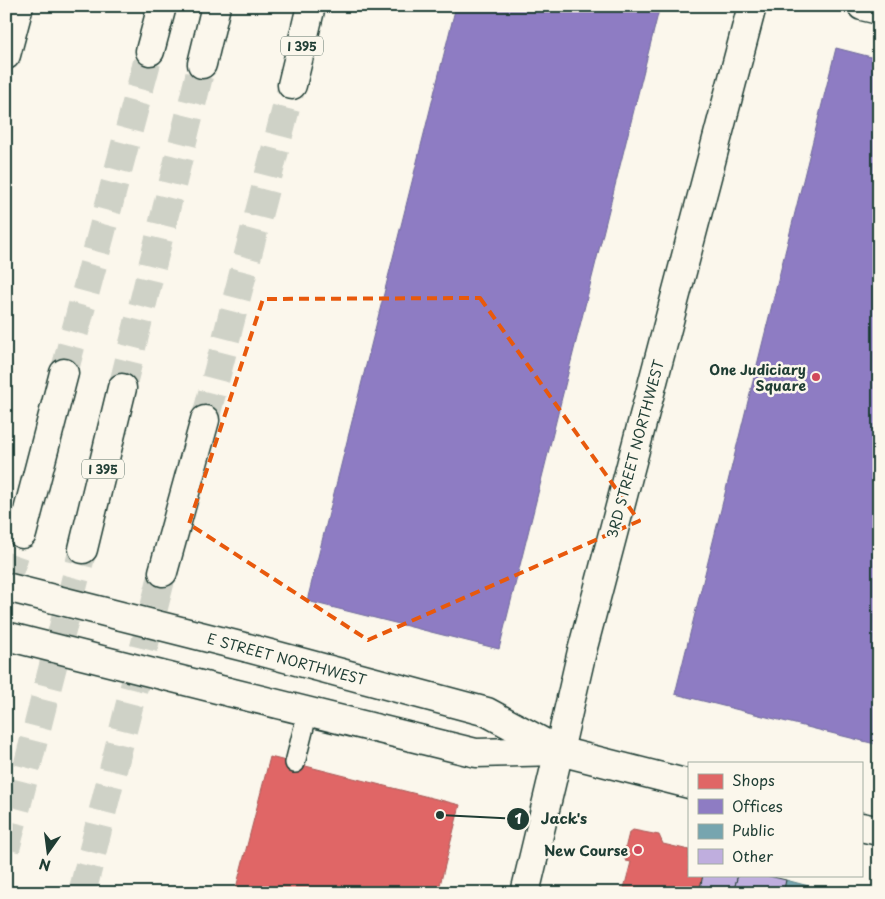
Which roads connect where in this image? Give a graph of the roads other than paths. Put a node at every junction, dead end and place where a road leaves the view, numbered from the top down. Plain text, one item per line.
1 (19, 6) edge
2 (162, 6) edge
3 (216, 6) edge
4 (311, 6) edge
5 (752, 6) edge
6 (862, 6) edge
7 (879, 10) edge
8 (150, 51) tunnel mouth
9 (6, 55) edge
10 (202, 64) tunnel mouth
11 (292, 85) tunnel mouth
12 (64, 373) tunnel mouth
13 (122, 388) tunnel mouth
14 (205, 420) tunnel mouth
15 (22, 534) tunnel mouth
16 (83, 550) tunnel mouth
17 (163, 572) tunnel mouth
18 (6, 587) edge
19 (6, 636) edge
20 (308, 712) junction
21 (559, 751) junction
22 (295, 763) dead end
23 (688, 784) edge
24 (862, 827) edge
25 (879, 831) edge
26 (524, 893) edge

1 - 9 main road
2 - 8 main road
3 - 10 main road
4 - 11 main road, I 395
5 - 21 main road, 3RD STREET NORTHWEST
6 - 7 main road
12 - 15 main road
13 - 16 main road, I 395
14 - 17 main road
18 - 21 main road, E STREET NORTHWEST, bridge
19 - 20 main road, E STREET NORTHWEST, bridge
20 - 21 main road, E STREET NORTHWEST
20 - 22 lane
21 - 23 main road, E STREET NORTHWEST
21 - 26 main road, 3RD STREET NORTHWEST
24 - 25 main road

